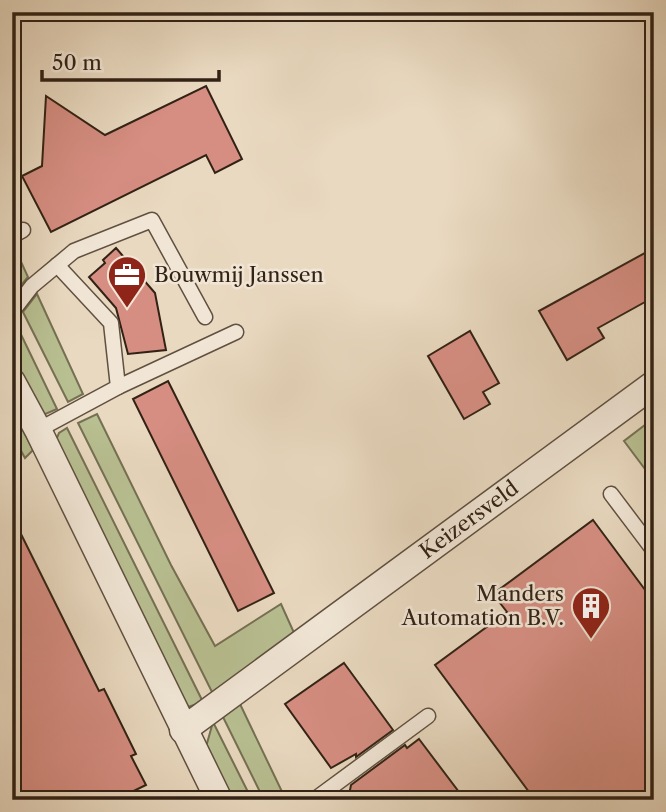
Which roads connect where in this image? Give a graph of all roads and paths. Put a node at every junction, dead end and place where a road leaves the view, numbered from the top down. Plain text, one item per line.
1 (57, 265) junction
2 (12, 312) edge
3 (205, 317) dead end
4 (236, 332) dead end
5 (12, 382) edge
6 (654, 384) edge
7 (118, 387) junction
8 (38, 429) junction
9 (611, 494) dead end
10 (654, 551) edge
11 (428, 716) dead end
12 (183, 730) junction
13 (219, 800) edge
14 (314, 800) edge

1 - 2 lane
1 - 3 lane
1 - 7 lane
4 - 7 lane
5 - 8 street
6 - 12 street, Keizersveld
7 - 8 lane
8 - 12 street
9 - 10 lane
11 - 14 lane
12 - 13 street

